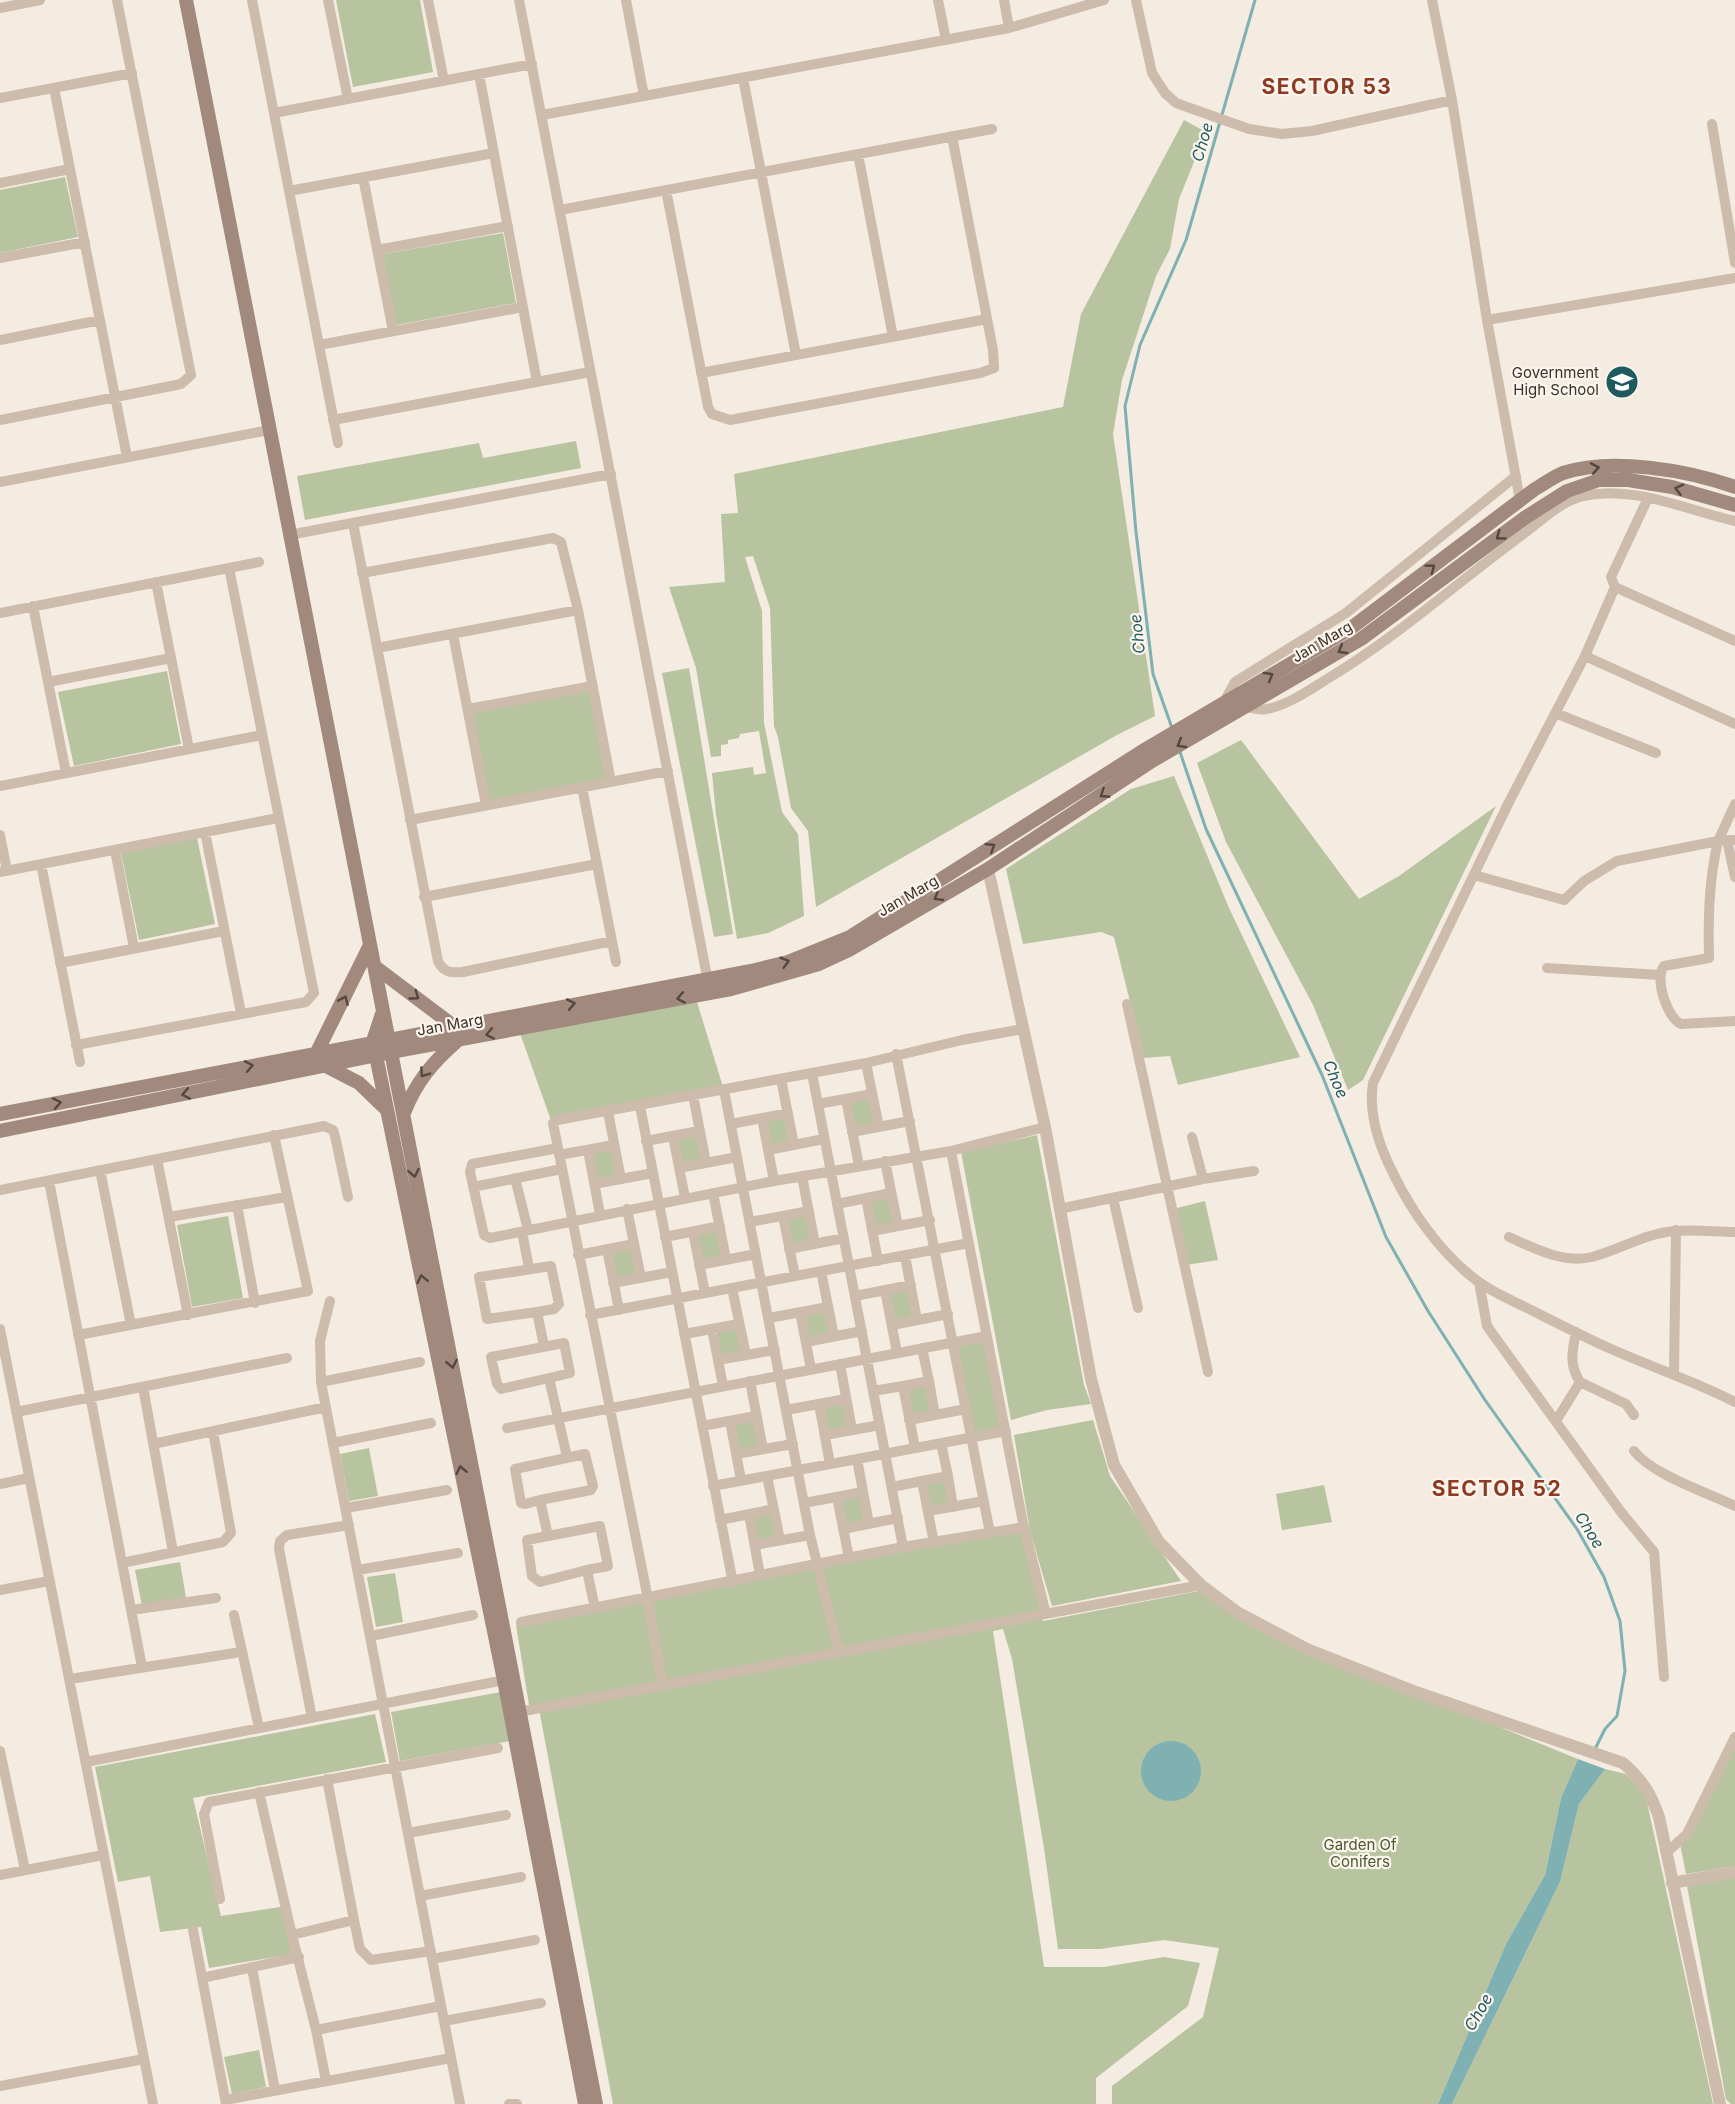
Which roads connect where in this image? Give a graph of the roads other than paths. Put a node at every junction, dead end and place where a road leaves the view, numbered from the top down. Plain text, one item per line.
1 (40, 0) edge
2 (117, 0) edge
3 (186, 0) edge
4 (252, 0) edge
5 (328, 0) edge
6 (428, 0) edge
7 (519, 0) edge
8 (626, 0) edge
9 (938, 0) edge
10 (1004, 0) edge
11 (1104, 0) edge
12 (1136, 0) edge
13 (1432, 0) edge
14 (0, 8) edge
15 (1009, 28) junction
16 (946, 40) junction
17 (532, 64) junction
18 (132, 73) junction
19 (478, 74) junction
20 (743, 78) junction
21 (444, 81) junction
22 (54, 88) junction
23 (644, 96) junction
24 (0, 98) edge
25 (348, 99) junction
26 (1452, 100) junction
27 (274, 113) junction
28 (542, 116) junction
29 (1712, 124) dead end
30 (992, 129) dead end
31 (952, 136) junction
32 (494, 153) junction
33 (858, 154) junction
34 (70, 169) junction
35 (761, 172) junction
36 (363, 177) junction
37 (0, 183) edge
38 (666, 190) junction
39 (289, 191) junction
40 (560, 210) junction
41 (508, 226) junction
42 (85, 242) junction
43 (377, 250) junction
44 (0, 258) edge
45 (1735, 263) edge
46 (1735, 279) edge
47 (523, 307) junction
48 (987, 319) junction
49 (100, 320) junction
50 (1487, 320) junction
51 (393, 331) junction
52 (893, 337) junction
53 (0, 339) edge
54 (319, 345) junction
55 (796, 355) junction
56 (591, 372) junction
57 (702, 373) junction
58 (537, 382) junction
59 (116, 398) junction
60 (1, 417) edge
61 (333, 420) junction
62 (269, 430) junction
63 (338, 443) dead end
64 (127, 457) junction
65 (611, 474) junction
66 (1516, 476) junction
67 (0, 482) edge
68 (1735, 486) edge
69 (1648, 498) junction
70 (1520, 500) junction
71 (1735, 505) edge
72 (1735, 521) edge
73 (353, 523) junction
74 (290, 535) junction
75 (259, 562) dead end
76 (229, 568) junction
77 (362, 573) junction
78 (156, 582) junction
79 (1615, 587) junction
80 (33, 606) junction
81 (578, 610) junction
82 (0, 612) edge
83 (453, 634) junction
84 (1735, 641) edge
85 (377, 648) junction
86 (1585, 656) junction
87 (171, 658) junction
88 (48, 682) junction
89 (593, 686) junction
90 (1223, 703) junction
91 (1244, 706) junction
92 (468, 709) junction
93 (1555, 713) junction
94 (1205, 722) junction
95 (1735, 724) edge
96 (262, 735) junction
97 (189, 749) junction
98 (1656, 753) dead end
99 (1149, 755) junction
100 (668, 771) junction
101 (66, 773) junction
102 (611, 782) junction
103 (0, 786) edge
104 (582, 787) junction
105 (1735, 804) edge
106 (486, 805) junction
107 (278, 818) junction
108 (410, 820) junction
109 (205, 832) junction
110 (0, 836) edge
111 (1727, 840) edge
112 (115, 850) junction
113 (40, 864) junction
114 (597, 864) junction
115 (988, 869) junction
116 (3, 871) edge
117 (1474, 875) junction
118 (1735, 877) edge
119 (424, 897) junction
120 (224, 931) junction
121 (612, 941) junction
122 (370, 945) junction
123 (134, 948) junction
124 (616, 962) dead end
125 (60, 963) junction
126 (374, 966) junction
127 (1547, 969) dead end
128 (1660, 975) junction
129 (758, 976) junction
130 (708, 979) junction
131 (710, 993) junction
132 (1127, 1004) dead end
133 (241, 1013) junction
134 (382, 1014) junction
135 (1735, 1021) edge
136 (1023, 1029) junction
137 (456, 1033) junction
138 (373, 1041) junction
139 (76, 1044) junction
140 (391, 1046) junction
141 (317, 1052) junction
142 (896, 1054) junction
143 (376, 1056) junction
144 (80, 1062) dead end
145 (866, 1063) junction
146 (326, 1066) junction
147 (812, 1073) junction
148 (781, 1079) junction
149 (724, 1089) junction
150 (872, 1094) junction
151 (693, 1095) junction
152 (846, 1099) junction
153 (818, 1104) junction
154 (640, 1106) junction
155 (387, 1110) junction
156 (608, 1112) junction
157 (788, 1113) junction
158 (0, 1114) edge
159 (403, 1115) junction
160 (762, 1118) junction
161 (910, 1121) junction
162 (731, 1124) junction
163 (879, 1127) junction
164 (1045, 1128) junction
165 (0, 1131) edge
166 (699, 1131) junction
167 (852, 1132) junction
168 (274, 1136) junction
169 (673, 1136) junction
170 (1192, 1137) dead end
171 (824, 1139) junction
172 (646, 1141) junction
173 (614, 1145) junction
174 (794, 1145) junction
175 (588, 1150) junction
176 (768, 1150) junction
177 (951, 1151) junction
178 (558, 1152) junction
179 (916, 1156) junction
180 (737, 1157) junction
181 (157, 1159) junction
182 (885, 1161) junction
183 (706, 1163) junction
184 (859, 1166) junction
185 (680, 1168) junction
186 (562, 1169) junction
187 (100, 1170) junction
188 (831, 1171) junction
189 (1254, 1171) dead end
190 (653, 1173) junction
191 (802, 1176) junction
192 (514, 1178) junction
193 (621, 1179) junction
194 (1203, 1179) junction
195 (49, 1181) junction
196 (774, 1181) junction
197 (594, 1184) junction
198 (1168, 1186) junction
199 (473, 1187) junction
200 (743, 1187) junction
201 (0, 1190) edge
202 (713, 1193) junction
203 (891, 1193) junction
204 (286, 1197) junction
205 (348, 1197) dead end
206 (685, 1198) junction
207 (866, 1198) junction
208 (1113, 1198) junction
209 (658, 1203) junction
210 (837, 1203) junction
211 (237, 1205) junction
212 (627, 1209) junction
213 (1059, 1209) junction
214 (809, 1211) junction
215 (600, 1214) junction
216 (783, 1216) junction
217 (169, 1217) junction
218 (572, 1220) junction
219 (930, 1220) junction
220 (750, 1222) junction
221 (720, 1226) junction
222 (898, 1226) junction
223 (1676, 1230) junction
224 (525, 1231) junction
225 (872, 1231) junction
226 (693, 1232) junction
227 (1735, 1232) edge
228 (1509, 1236) dead end
229 (665, 1237) junction
230 (844, 1238) junction
231 (634, 1244) junction
232 (815, 1244) junction
233 (969, 1244) junction
234 (607, 1249) junction
235 (789, 1249) junction
236 (935, 1250) junction
237 (756, 1254) junction
238 (578, 1255) junction
239 (905, 1256) junction
240 (726, 1259) junction
241 (878, 1261) junction
242 (699, 1265) junction
243 (849, 1266) junction
244 (529, 1268) junction
245 (821, 1271) junction
246 (672, 1272) junction
247 (795, 1276) junction
248 (641, 1278) junction
249 (1479, 1282) junction
250 (613, 1283) junction
251 (762, 1283) junction
252 (911, 1286) junction
253 (732, 1288) junction
254 (885, 1290) junction
255 (705, 1293) junction
256 (855, 1296) junction
257 (677, 1299) junction
258 (330, 1301) dead end
259 (255, 1303) junction
260 (828, 1307) junction
261 (1138, 1308) dead end
262 (618, 1310) junction
263 (537, 1312) junction
264 (800, 1312) junction
265 (948, 1314) junction
266 (188, 1315) junction
267 (590, 1315) junction
268 (769, 1318) junction
269 (917, 1320) junction
270 (739, 1324) junction
271 (892, 1324) junction
272 (131, 1325) junction
273 (0, 1329) edge
274 (712, 1329) junction
275 (862, 1331) junction
276 (1576, 1332) junction
277 (684, 1334) junction
278 (78, 1335) junction
279 (834, 1336) junction
280 (987, 1336) junction
281 (806, 1342) junction
282 (953, 1342) junction
283 (544, 1346) junction
284 (922, 1348) junction
285 (775, 1350) junction
286 (897, 1353) junction
287 (746, 1355) junction
288 (287, 1358) dead end
289 (867, 1358) junction
290 (718, 1360) junction
291 (420, 1362) dead end
292 (840, 1364) junction
293 (811, 1369) junction
294 (1208, 1372) dead end
295 (1674, 1373) junction
296 (780, 1375) junction
297 (549, 1378) junction
298 (750, 1381) junction
299 (929, 1381) junction
300 (321, 1382) junction
301 (1580, 1382) junction
302 (143, 1386) junction
303 (723, 1386) junction
304 (903, 1386) junction
305 (695, 1391) junction
306 (873, 1392) junction
307 (90, 1397) junction
308 (846, 1399) junction
309 (1735, 1402) edge
310 (819, 1404) junction
311 (326, 1407) junction
312 (608, 1409) junction
313 (966, 1409) junction
314 (786, 1410) junction
315 (16, 1412) junction
316 (935, 1415) junction
317 (756, 1416) junction
318 (1634, 1416) dead end
319 (559, 1418) junction
320 (909, 1419) junction
321 (730, 1421) junction
322 (1556, 1421) junction
323 (431, 1423) dead end
324 (880, 1425) junction
325 (702, 1426) junction
326 (507, 1428) dead end
327 (852, 1430) junction
328 (213, 1431) junction
329 (1006, 1431) junction
330 (825, 1435) junction
331 (972, 1437) junction
332 (333, 1443) junction
333 (941, 1443) junction
334 (153, 1444) junction
335 (793, 1444) junction
336 (915, 1448) junction
337 (763, 1449) junction
338 (1634, 1450) dead end
339 (885, 1453) junction
340 (736, 1454) junction
341 (567, 1458) junction
342 (856, 1459) junction
343 (830, 1464) junction
344 (798, 1470) junction
345 (767, 1476) junction
346 (948, 1476) junction
347 (29, 1478) junction
348 (741, 1480) junction
349 (922, 1481) junction
350 (0, 1484) edge
351 (713, 1486) junction
352 (892, 1487) junction
353 (447, 1490) dead end
354 (863, 1492) junction
355 (837, 1497) junction
356 (540, 1500) junction
357 (984, 1501) junction
358 (804, 1503) junction
359 (1735, 1506) edge
360 (953, 1507) junction
361 (346, 1508) junction
362 (774, 1509) junction
363 (928, 1511) junction
364 (749, 1514) junction
365 (898, 1518) junction
366 (720, 1520) junction
367 (869, 1524) junction
368 (349, 1525) junction
369 (1024, 1527) junction
370 (843, 1529) junction
371 (990, 1533) junction
372 (810, 1534) junction
373 (548, 1536) junction
374 (780, 1540) junction
375 (934, 1543) junction
376 (755, 1545) junction
377 (903, 1547) junction
378 (172, 1552) junction
379 (458, 1553) dead end
380 (849, 1558) junction
381 (122, 1563) junction
382 (817, 1565) junction
383 (358, 1570) junction
384 (587, 1570) junction
385 (760, 1575) junction
386 (49, 1581) junction
387 (733, 1582) junction
388 (1201, 1585) junction
389 (0, 1590) edge
390 (216, 1598) dead end
391 (648, 1599) junction
392 (595, 1609) junction
393 (131, 1610) junction
394 (1046, 1614) junction
395 (234, 1615) dead end
396 (473, 1615) dead end
397 (521, 1622) dead end
398 (371, 1636) junction
399 (839, 1652) junction
400 (235, 1653) dead end
401 (142, 1667) junction
402 (1664, 1677) dead end
403 (70, 1679) junction
404 (509, 1679) junction
405 (662, 1684) junction
406 (383, 1704) junction
407 (515, 1713) junction
408 (312, 1718) junction
409 (259, 1728) junction
410 (1735, 1737) edge
411 (498, 1748) dead end
412 (0, 1751) edge
413 (86, 1762) junction
414 (395, 1767) junction
415 (327, 1779) junction
416 (259, 1792) junction
417 (506, 1815) dead end
418 (408, 1833) junction
419 (1666, 1853) junction
420 (103, 1855) junction
421 (25, 1870) junction
422 (1735, 1872) edge
423 (0, 1875) edge
424 (521, 1877) dead end
425 (1672, 1883) junction
426 (420, 1896) junction
427 (220, 1899) dead end
428 (354, 1920) junction
429 (193, 1930) dead end
430 (292, 1935) junction
431 (535, 1940) dead end
432 (431, 1955) junction
433 (299, 1957) junction
434 (252, 1968) junction
435 (202, 1978) junction
436 (541, 2003) dead end
437 (441, 2006) junction
438 (444, 2021) junction
439 (316, 2030) junction
440 (451, 2058) junction
441 (144, 2059) junction
442 (326, 2081) junction
443 (0, 2086) edge
444 (275, 2091) junction
445 (226, 2102) edge
446 (153, 2104) edge
447 (460, 2104) edge
448 (509, 2104) edge
449 (517, 2104) edge
450 (585, 2104) edge
451 (596, 2104) edge
452 (1720, 2104) edge

1 - 14 street
2 - 18 street
3 - 62 main road
4 - 27 street
5 - 25 street
6 - 21 street
7 - 17 street
8 - 23 street
9 - 16 street
10 - 15 street
11 - 15 street
12 - 26 street
13 - 26 street
15 - 16 street
16 - 20 street
17 - 19 street
17 - 28 street
18 - 22 street
18 - 59 street
19 - 21 street
19 - 32 street
20 - 23 street
20 - 35 street
21 - 25 street
22 - 24 street
22 - 34 street
23 - 28 street
25 - 27 street
26 - 50 street
27 - 39 street
28 - 40 street
29 - 45 street
30 - 31 street
31 - 33 street
31 - 48 street
32 - 36 street
32 - 41 street
33 - 35 street
33 - 52 street
34 - 37 street
34 - 42 street
35 - 38 street
35 - 55 street
36 - 39 street
36 - 43 street
38 - 40 street
38 - 57 street
39 - 54 street
40 - 56 street
41 - 43 street
41 - 47 street
42 - 44 street
42 - 49 street
43 - 51 street
46 - 50 street
47 - 51 street
47 - 58 street
48 - 52 street
48 - 57 street
49 - 53 street
49 - 59 street
50 - 66 street
51 - 54 street
52 - 55 street
54 - 61 street
55 - 57 street
56 - 58 street
56 - 65 street
58 - 61 street
59 - 60 street
59 - 64 street
61 - 63 street
62 - 64 street
62 - 74 main road
64 - 67 street
65 - 73 street
65 - 100 street
66 - 70 street
66 - 90 street
70 -> 68 main road, Jan Marg
69 - 72 street
69 - 79 street
69 - 91 street
90 -> 70 main road, Jan Marg
71 -> 91 main road, Jan Marg
73 - 74 street
73 - 77 street
74 - 122 main road
75 - 76 street
76 - 78 street
76 - 96 street
77 - 81 street
77 - 85 street
78 - 80 street
78 - 87 street
79 - 84 street
79 - 86 street
80 - 82 street
80 - 88 street
81 - 83 street
81 - 89 street
83 - 85 street
83 - 92 street
85 - 108 street
86 - 93 street
86 - 95 street
87 - 88 street
87 - 97 street
88 - 101 street
89 - 92 street
89 - 102 street
90 - 94 main road, Jan Marg
91 - 94 main road, Jan Marg
92 - 106 street
93 - 98 street
93 - 117 street
94 - 99 main road, Jan Marg
96 - 97 street
96 - 107 street
97 - 101 street
99 -> 115 main road, Jan Marg
129 -> 99 main road, Jan Marg
100 - 102 street
100 - 130 street
101 - 103 street
102 - 104 street
104 - 106 street
104 - 114 street
105 - 111 street
106 - 108 street
107 - 109 street
107 - 133 street
108 - 119 street
109 - 112 street
109 - 120 street
110 - 116 street
111 - 117 street
111 - 118 street
111 - 128 street
112 - 113 street
112 - 123 street
113 - 116 street
113 - 125 street
114 - 119 street
114 - 121 street
115 -> 129 main road, Jan Marg
115 - 136 street
117 - 249 street
119 - 121 street
120 - 123 street
120 - 133 street
121 - 124 street
122 - 126 main road
141 -> 122 main road
123 - 125 street
125 - 139 street
126 - 134 main road
126 -> 137 main road
127 - 128 street
128 - 135 street
129 - 130 main road, Jan Marg
129 - 131 main road, Jan Marg
130 - 131 street
137 -> 130 main road, Jan Marg
131 -> 137 main road, Jan Marg
132 - 198 street
133 - 139 street
134 - 138 main road
134 - 140 main road
136 - 142 street
136 - 164 street
137 - 140 main road, Jan Marg
137 -> 159 main road
138 - 140 main road
138 - 141 main road
138 - 143 main road
139 - 144 street
140 - 143 main road, Jan Marg
140 - 159 main road
158 -> 141 main road
142 - 145 street
142 - 161 street
143 - 146 main road, Jan Marg
143 - 155 main road
145 - 147 street
145 - 150 street
146 - 155 main road
146 -> 165 main road, Jan Marg
147 - 148 street
147 - 153 street
148 - 149 street
148 - 157 street
149 - 151 street
149 - 162 street
150 - 152 street
150 - 163 street
151 - 154 street
151 - 166 street
152 - 153 street
152 - 167 street
153 - 171 street
154 - 156 street
154 - 172 street
404 -> 155 main road
156 - 173 street
156 - 178 street
157 - 160 street
157 - 174 street
159 -> 404 main road
160 - 162 street
160 - 176 street
161 - 163 street
161 - 179 street
162 - 180 street
163 - 167 street
164 - 177 street
164 - 213 street
166 - 169 street
166 - 183 street
167 - 184 street
168 - 181 street
168 - 204 street
168 - 205 street
169 - 172 street
169 - 185 street
170 - 194 street
171 - 174 street
171 - 188 street
172 - 190 street
173 - 175 street
173 - 193 street
174 - 176 street
175 - 178 street
175 - 197 street
176 - 196 street
177 - 179 street
177 - 233 street
178 - 186 street
178 - 199 street
179 - 182 street
179 - 219 street
180 - 183 street
180 - 200 street
181 - 187 street
181 - 217 street
182 - 184 street
182 - 203 street
183 - 185 street
184 - 188 street
185 - 206 street
186 - 192 street
186 - 218 street
187 - 195 street
187 - 272 street
188 - 191 street
188 - 210 street
189 - 194 street
190 - 193 street
190 - 209 street
191 - 196 street
191 - 214 street
192 - 199 street
192 - 224 street
193 - 197 street
194 - 198 street
195 - 201 street
195 - 278 street
196 - 200 street
197 - 215 street
198 - 208 street
198 - 294 street
199 - 224 street
200 - 202 street
200 - 220 street
202 - 206 street
202 - 221 street
203 - 207 street
203 - 222 street
204 - 211 street
204 - 259 street
206 - 209 street
207 - 210 street
207 - 225 street
208 - 213 street
208 - 261 street
209 - 212 street
209 - 229 street
210 - 230 street
211 - 217 street
211 - 259 street
212 - 215 street
212 - 231 street
213 - 388 street
214 - 216 street
214 - 232 street
215 - 218 street
216 - 220 street
216 - 235 street
217 - 266 street
218 - 224 street
218 - 238 street
219 - 222 street
219 - 236 street
220 - 237 street
221 - 226 street
221 - 240 street
222 - 225 street
223 - 227 street
223 - 228 street
223 - 295 street
224 - 244 street
225 - 241 street
226 - 229 street
226 - 242 street
229 - 246 street
230 - 232 street
230 - 243 street
231 - 234 street
231 - 248 street
232 - 235 street
233 - 236 street
233 - 280 street
234 - 238 street
234 - 250 street
235 - 247 street
236 - 239 street
236 - 265 street
237 - 240 street
237 - 251 street
238 - 267 street
239 - 241 street
239 - 252 street
240 - 242 street
241 - 243 street
242 - 255 street
243 - 245 street
243 - 256 street
244 - 263 street
244 - 263 street
245 - 247 street
245 - 260 street
246 - 248 street
246 - 257 street
247 - 251 street
248 - 250 street
249 - 276 street
249 - 322 street
250 - 262 street
251 - 253 street
251 - 268 street
252 - 254 street
252 - 269 street
253 - 255 street
253 - 270 street
254 - 256 street
254 - 271 street
255 - 257 street
256 - 275 street
257 - 262 street
257 - 277 street
258 - 300 street
259 - 266 street
260 - 264 street
260 - 279 street
262 - 267 street
263 - 283 street
264 - 268 street
264 - 281 street
265 - 269 street
265 - 282 street
266 - 272 street
267 - 312 street
268 - 285 street
269 - 271 street
270 - 274 street
270 - 287 street
271 - 286 street
272 - 278 street
273 - 315 street
274 - 277 street
274 - 290 street
275 - 279 street
275 - 289 street
276 - 295 street
276 - 301 street
277 - 305 street
278 - 307 street
279 - 281 street
280 - 282 street
280 - 329 street
281 - 293 street
282 - 284 street
282 - 313 street
283 - 297 street
283 - 297 street
284 - 286 street
284 - 299 street
285 - 287 street
285 - 296 street
286 - 289 street
287 - 290 street
288 - 302 street
289 - 292 street
289 - 306 street
290 - 303 street
291 - 300 street
292 - 293 street
292 - 308 street
293 - 296 street
295 - 309 street
296 - 298 street
296 - 314 street
297 - 319 street
298 - 303 street
298 - 317 street
299 - 304 street
299 - 316 street
300 - 311 street
301 - 318 street
301 - 322 street
302 - 307 street
302 - 334 street
303 - 305 street
304 - 306 street
304 - 320 street
305 - 312 street
305 - 325 street
306 - 324 street
307 - 315 street
307 - 381 street
308 - 310 street
308 - 327 street
310 - 314 street
310 - 330 street
311 - 328 street
311 - 332 street
312 - 319 street
312 - 391 street
313 - 316 street
313 - 331 street
314 - 335 street
315 - 347 street
316 - 320 street
317 - 321 street
317 - 337 street
319 - 326 street
319 - 341 street
320 - 336 street
321 - 325 street
321 - 340 street
322 - 402 street
323 - 332 street
324 - 327 street
324 - 339 street
325 - 351 street
327 - 330 street
328 - 334 street
328 - 378 street
329 - 331 street
329 - 369 street
330 - 343 street
331 - 333 street
331 - 357 street
332 - 361 street
333 - 336 street
333 - 346 street
334 - 378 street
335 - 337 street
335 - 344 street
336 - 339 street
337 - 340 street
338 - 359 street
339 - 342 street
339 - 352 street
340 - 348 street
341 - 356 street
341 - 356 street
342 - 343 street
342 - 354 street
343 - 344 street
344 - 345 street
344 - 358 street
345 - 348 street
345 - 362 street
346 - 349 street
346 - 360 street
347 - 350 street
347 - 386 street
348 - 351 street
349 - 352 street
349 - 363 street
351 - 366 street
352 - 365 street
353 - 361 street
354 - 355 street
354 - 367 street
355 - 358 street
355 - 370 street
356 - 373 street
357 - 360 street
357 - 371 street
358 - 372 street
360 - 363 street
361 - 368 street
362 - 364 street
362 - 374 street
363 - 375 street
364 - 366 street
364 - 376 street
365 - 367 street
365 - 377 street
366 - 387 street
367 - 370 street
368 - 383 street
368 - 408 street
369 - 371 street
369 - 394 street
370 - 380 street
371 - 375 street
372 - 374 street
372 - 382 street
373 - 384 street
373 - 384 street
374 - 376 street
375 - 377 street
376 - 385 street
377 - 380 street
378 - 381 street
379 - 383 street
380 - 382 street
381 - 393 street
382 - 385 street
382 - 399 street
383 - 398 street
384 - 392 street
385 - 387 street
386 - 389 street
386 - 403 street
387 - 391 street
388 - 394 street
388 - 419 street
390 - 393 street
391 - 392 street
391 - 405 street
392 - 397 street
393 - 401 street
394 - 399 street
395 - 409 street
396 - 398 street
398 - 406 street
399 - 405 street
400 - 401 street
401 - 403 street
403 - 413 street
404 - 406 street
404 - 407 main road
405 - 407 street
406 - 408 street
406 - 414 street
407 - 450 main road
407 - 451 main road
408 - 409 street
409 - 413 street
410 - 419 street
411 - 414 street
412 - 421 street
413 - 420 street
414 - 415 street
414 - 418 street
415 - 416 street
415 - 428 street
416 - 427 street
416 - 430 street
417 - 418 street
418 - 426 street
419 - 425 street
420 - 421 street
420 - 441 street
421 - 423 street
422 - 425 street
424 - 426 street
425 - 452 street
426 - 432 street
428 - 430 street
428 - 432 street
429 - 435 street
430 - 433 street
431 - 432 street
432 - 437 street
433 - 434 street
433 - 439 street
434 - 435 street
434 - 444 street
435 - 445 street
436 - 438 street
437 - 438 street
437 - 439 street
438 - 440 street
439 - 442 street
440 - 442 street
440 - 447 street
441 - 443 street
441 - 446 street
442 - 444 street
444 - 445 street
448 - 449 street

